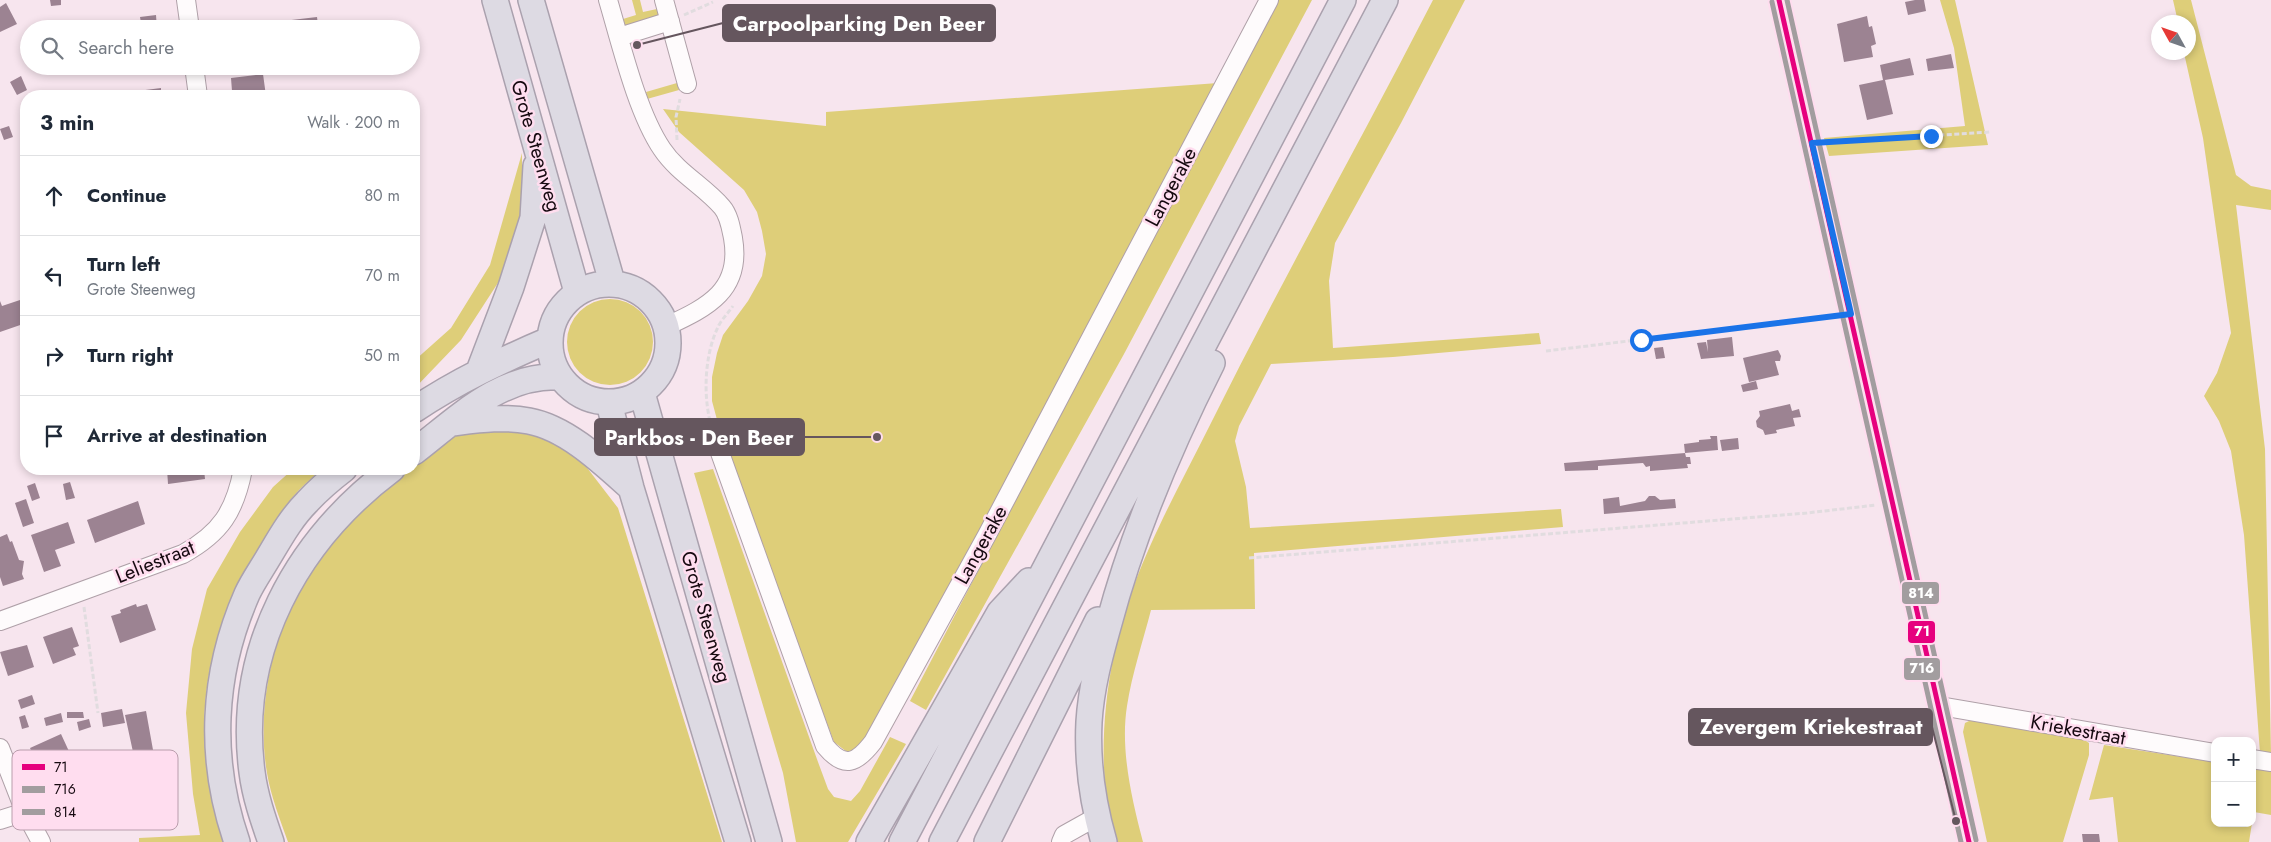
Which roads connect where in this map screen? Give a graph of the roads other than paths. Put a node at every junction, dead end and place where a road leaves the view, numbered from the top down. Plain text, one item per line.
1 (186, 0) edge
2 (495, 0) edge
3 (530, 0) edge
4 (608, 0) edge
5 (664, 0) edge
6 (1269, 0) edge
7 (1343, 0) edge
8 (1779, 0) edge
9 (1384, 2) edge
10 (189, 20) edge
11 (670, 21) junction
12 (619, 37) junction
13 (195, 75) edge
14 (687, 84) dead end
15 (197, 90) edge
16 (537, 145) junction
17 (612, 282) junction
18 (577, 292) junction
19 (667, 326) junction
20 (549, 340) junction
21 (479, 371) junction
22 (560, 377) junction
23 (642, 393) junction
24 (609, 403) junction
25 (420, 406) edge
26 (452, 423) junction
27 (714, 436) dead end
28 (420, 447) edge
29 (242, 475) edge
30 (337, 475) edge
31 (385, 475) edge
32 (631, 488) junction
33 (1051, 558) junction
34 (1123, 570) junction
35 (0, 621) edge
36 (1940, 706) junction
37 (0, 748) edge
38 (2211, 752) edge
39 (2256, 760) edge
40 (2271, 762) edge
41 (12, 779) edge
42 (12, 816) edge
43 (1098, 816) junction
44 (0, 820) edge
45 (35, 830) edge
46 (41, 842) edge
47 (237, 842) edge
48 (271, 842) edge
49 (738, 842) edge
50 (769, 842) edge
51 (869, 842) edge
52 (902, 842) edge
53 (942, 842) edge
54 (987, 842) edge
55 (1061, 842) edge
56 (1104, 842) edge
57 (1969, 842) edge

1 - 10 street
2 - 16 highway, Grote Steenweg
3 - 17 highway, Grote Steenweg
4 - 12 street
5 - 11 street
6 - 27 street, Langerake
7 - 33 highway
8 - 36 street
9 - 34 highway
9 - 53 highway
11 - 12 street
11 - 14 street
12 - 19 street
13 - 15 street
16 - 18 highway, Grote Steenweg
16 - 21 highway
17 - 18 highway
17 - 19 highway
18 - 20 highway
19 - 23 highway
20 - 21 highway
20 - 22 highway
21 - 25 highway
22 - 24 highway
22 - 26 highway
23 - 24 highway
23 - 50 highway, Grote Steenweg
24 - 32 highway, Grote Steenweg
26 - 28 highway
26 - 32 highway
29 - 35 street, Leliestraat
30 - 47 highway
31 - 48 highway
32 - 49 highway, Grote Steenweg
33 - 51 highway
33 - 52 highway
34 - 43 highway
34 - 54 highway
36 - 38 street, Kriekestraat
36 - 57 street
37 - 41 street
39 - 40 street
42 - 44 street
43 - 55 street
43 - 56 highway
45 - 46 street

